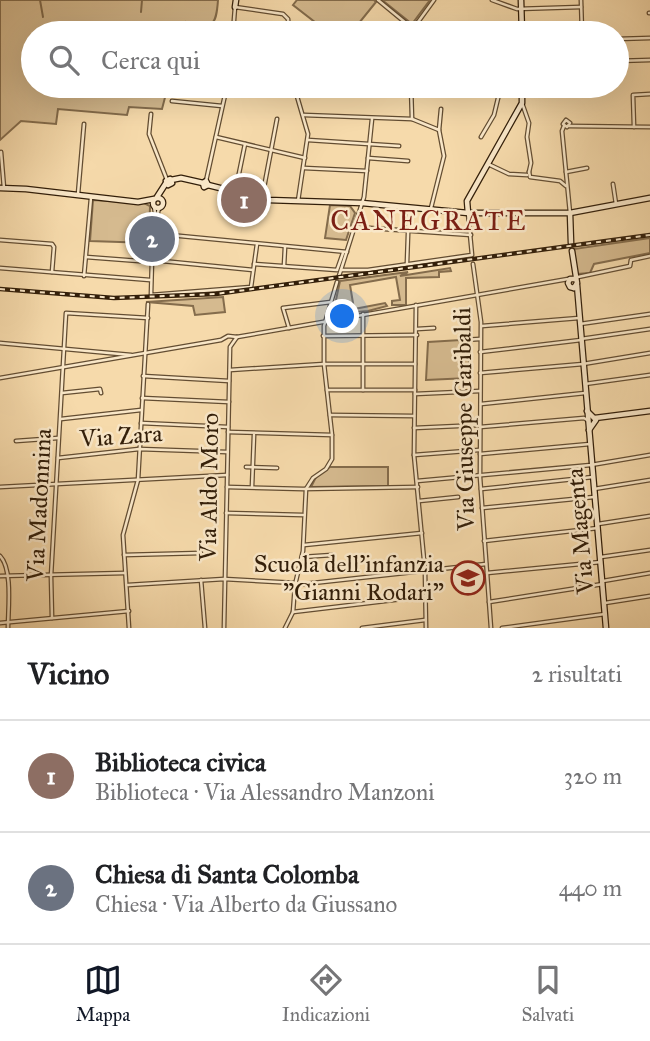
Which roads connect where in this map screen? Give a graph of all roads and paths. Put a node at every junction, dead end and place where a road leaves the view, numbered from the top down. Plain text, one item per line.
1 (236, 0) edge
2 (378, 0) edge
3 (434, 0) edge
4 (492, 0) edge
5 (521, 0) edge
6 (581, 0) edge
7 (235, 7) junction
8 (581, 7) junction
9 (521, 9) junction
10 (234, 21) edge
11 (288, 21) edge
12 (404, 21) edge
13 (418, 21) edge
14 (522, 21) edge
15 (582, 21) edge
16 (650, 38) edge
17 (629, 39) edge
18 (650, 60) edge
19 (629, 61) edge
20 (650, 94) edge
21 (224, 98) edge
22 (296, 98) edge
23 (411, 98) edge
24 (498, 98) edge
25 (522, 98) edge
26 (173, 101) dead end
27 (522, 105) junction
28 (222, 106) junction
29 (441, 109) dead end
30 (151, 114) dead end
31 (303, 115) junction
32 (277, 119) dead end
33 (372, 119) junction
34 (412, 119) junction
35 (84, 124) dead end
36 (634, 127) junction
37 (650, 127) edge
38 (439, 130) junction
39 (216, 137) junction
40 (481, 137) dead end
41 (308, 140) junction
42 (245, 144) junction
43 (369, 144) junction
44 (399, 146) dead end
45 (271, 150) junction
46 (1, 152) edge
47 (305, 158) junction
48 (368, 158) junction
49 (408, 161) dead end
50 (487, 163) junction
51 (304, 168) junction
52 (587, 168) dead end
53 (367, 172) junction
54 (529, 172) junction
55 (566, 173) junction
56 (206, 181) junction
57 (560, 181) junction
58 (168, 183) junction
59 (613, 184) dead end
60 (2, 188) edge
61 (568, 189) junction
62 (235, 192) junction
63 (78, 196) junction
64 (92, 198) junction
65 (650, 198) edge
66 (157, 199) junction
67 (262, 199) junction
68 (143, 201) junction
69 (298, 201) junction
70 (362, 204) junction
71 (616, 204) junction
72 (156, 207) junction
73 (409, 207) junction
74 (431, 208) junction
75 (468, 213) junction
76 (570, 213) junction
77 (354, 228) junction
78 (407, 231) junction
79 (471, 235) junction
80 (156, 236) dead end
81 (0, 240) edge
82 (571, 243) dead end
83 (257, 244) junction
84 (285, 247) junction
85 (572, 251) dead end
86 (345, 252) junction
87 (650, 256) edge
88 (86, 257) junction
89 (152, 261) junction
90 (254, 264) junction
91 (407, 264) junction
92 (473, 264) dead end
93 (284, 266) junction
94 (0, 268) edge
95 (253, 270) junction
96 (341, 270) junction
97 (52, 273) junction
98 (84, 276) junction
99 (339, 276) dead end
100 (151, 280) junction
101 (556, 281) junction
102 (573, 281) junction
103 (337, 282) dead end
104 (479, 294) junction
105 (331, 302) junction
106 (148, 304) dead end
107 (416, 305) junction
108 (363, 314) junction
109 (650, 314) edge
110 (148, 318) junction
111 (579, 318) junction
112 (325, 321) junction
113 (580, 324) junction
114 (481, 326) junction
115 (287, 327) junction
116 (434, 328) dead end
117 (650, 329) edge
118 (417, 330) junction
119 (362, 335) junction
120 (417, 335) junction
121 (323, 336) junction
122 (226, 337) dead end
123 (481, 339) junction
124 (463, 340) dead end
125 (230, 341) junction
126 (581, 341) junction
127 (0, 343) edge
128 (64, 349) junction
129 (481, 352) junction
130 (650, 353) edge
131 (145, 354) junction
132 (324, 364) junction
133 (362, 364) junction
134 (416, 364) junction
135 (583, 364) junction
136 (63, 368) junction
137 (230, 370) junction
138 (480, 373) junction
139 (650, 375) edge
140 (144, 376) junction
141 (0, 378) edge
142 (229, 380) junction
143 (585, 384) junction
144 (327, 390) junction
145 (363, 390) junction
146 (480, 391) junction
147 (415, 392) junction
148 (62, 393) junction
149 (101, 393) dead end
150 (585, 394) junction
151 (142, 398) junction
152 (229, 402) junction
153 (480, 404) junction
154 (141, 410) junction
155 (650, 411) edge
156 (330, 415) junction
157 (414, 416) junction
158 (61, 419) junction
159 (592, 420) junction
160 (141, 423) junction
161 (480, 426) junction
162 (228, 427) junction
163 (414, 428) junction
164 (228, 432) junction
165 (254, 433) junction
166 (332, 435) junction
167 (59, 438) junction
168 (16, 441) dead end
169 (590, 444) junction
170 (139, 449) junction
171 (228, 452) junction
172 (480, 452) junction
173 (415, 455) junction
174 (650, 455) edge
175 (58, 458) junction
176 (591, 465) junction
177 (246, 467) dead end
178 (253, 467) junction
179 (277, 468) dead end
180 (479, 474) junction
181 (227, 475) junction
182 (593, 477) junction
183 (138, 480) junction
184 (650, 480) edge
185 (417, 481) junction
186 (57, 484) junction
187 (0, 487) edge
188 (227, 487) junction
189 (418, 487) junction
190 (252, 488) junction
191 (306, 489) junction
192 (480, 489) junction
193 (594, 489) junction
194 (458, 497) dead end
195 (595, 497) junction
196 (419, 501) junction
197 (482, 508) junction
198 (226, 513) junction
199 (303, 515) junction
200 (650, 516) edge
201 (598, 523) junction
202 (422, 533) junction
203 (484, 541) junction
204 (303, 545) junction
205 (650, 550) edge
206 (201, 553) dead end
207 (124, 555) junction
208 (332, 555) dead end
209 (0, 556) edge
210 (302, 557) junction
211 (601, 559) junction
212 (486, 564) junction
213 (425, 570) junction
214 (125, 573) junction
215 (487, 573) junction
216 (650, 573) edge
217 (8, 575) junction
218 (0, 576) edge
219 (51, 576) junction
220 (224, 579) junction
221 (201, 580) junction
222 (603, 583) junction
223 (296, 584) junction
224 (128, 586) junction
225 (427, 596) junction
226 (650, 596) edge
227 (489, 602) junction
228 (605, 603) junction
229 (129, 611) junction
230 (293, 612) junction
231 (606, 614) junction
232 (52, 618) junction
233 (427, 620) junction
234 (8, 622) junction
235 (0, 623) edge
236 (8, 628) edge
237 (129, 628) edge
238 (205, 628) edge
239 (225, 628) edge
240 (285, 628) edge
241 (362, 628) edge
242 (426, 628) edge
243 (491, 628) edge
244 (502, 628) edge
245 (606, 628) edge

1 - 7 street
2 - 12 street
3 - 13 street
4 - 9 street
5 - 9 street
6 - 8 street
7 - 10 street
7 - 11 street
8 - 9 street
8 - 15 street
9 - 14 street
16 - 17 street
18 - 19 street
20 - 36 street
21 - 28 street
22 - 31 street
23 - 34 street
24 - 40 street
25 - 27 street
26 - 28 street
27 - 50 street
27 - 54 street
28 - 39 street
29 - 38 street
30 - 58 street
31 - 33 street
31 - 41 street
32 - 45 street
33 - 34 street
33 - 43 street
34 - 38 street
35 - 63 street
36 - 37 street
36 - 55 street
38 - 74 street
39 - 42 street
39 - 56 street
41 - 43 street
41 - 47 street
42 - 45 street
42 - 62 street
43 - 44 street
43 - 48 street
45 - 47 street
45 - 67 street
46 - 60 street
47 - 51 street
48 - 49 street
48 - 53 street
50 - 54 street
50 - 75 street
51 - 53 street
51 - 69 street
52 - 55 street
53 - 70 street
54 - 57 street
55 - 57 street
55 - 61 street
56 - 58 street
56 - 62 street
57 - 61 street
58 - 66 street
59 - 71 street
60 - 63 street
61 - 76 street
62 - 67 street
63 - 64 street
64 - 68 street
64 - 88 street
65 - 71 street
66 - 68 street
66 - 72 street
66 - 72 street
67 - 69 street
68 - 72 street
69 - 70 street
70 - 73 street
70 - 77 street
71 - 76 street
72 - 83 street
73 - 74 street
73 - 78 street
74 - 75 street
75 - 76 street
75 - 79 street
76 - 82 street
77 - 78 street
77 - 86 street
78 - 79 street
78 - 91 street
79 - 91 street
80 - 89 street
81 - 97 street
83 - 84 street
83 - 90 street
84 - 86 street
84 - 93 street
85 - 102 street
86 - 93 street
86 - 96 street
87 - 102 street
88 - 89 street
88 - 98 street
89 - 95 street
89 - 100 street
90 - 93 street
90 - 95 street
91 - 96 street
92 - 104 street, Via Giuseppe Garibaldi
94 - 97 street
95 - 100 street
96 - 99 street
97 - 98 street
98 - 100 street
101 - 102 street
101 - 102 street
101 - 104 street
102 - 111 street
103 - 105 street
104 - 107 street
104 - 114 street, Via Giuseppe Garibaldi
105 - 112 street
105 - 115 street
106 - 110 street
107 - 108 street
107 - 118 street
108 - 112 street
108 - 119 street
109 - 113 street
110 - 128 street, Via Madonnina
110 - 131 street
111 - 113 street
111 - 114 street
112 - 115 street
112 - 121 street
113 - 126 street
114 - 123 street, Via Giuseppe Garibaldi
115 - 125 street
116 - 118 street
117 - 126 street
118 - 120 street
119 - 120 street
119 - 121 street
119 - 133 street
120 - 134 street
121 - 132 street
122 - 125 street
123 - 124 street
123 - 129 street, Via Giuseppe Garibaldi
125 - 131 street
125 - 137 street, Via Aldo Moro
126 - 129 street
126 - 135 street
127 - 128 street
128 - 131 street
128 - 136 street, Via Madonnina
129 - 138 street, Via Giuseppe Garibaldi
130 - 135 street
131 - 136 street
131 - 140 street
132 - 133 street
132 - 137 street
132 - 144 street
133 - 134 street
133 - 145 street
134 - 147 street
135 - 138 street
135 - 143 street
136 - 141 street
136 - 148 street, Via Madonnina
137 - 142 street, Via Aldo Moro
138 - 146 street, Via Giuseppe Garibaldi
139 - 143 street
140 - 142 street
140 - 151 street
142 - 152 street, Via Aldo Moro
143 - 150 street
144 - 145 street
144 - 156 street
145 - 147 street
146 - 147 street
146 - 153 street, Via Giuseppe Garibaldi
147 - 157 street
148 - 149 street, Via Madonnina
148 - 158 street, Via Madonnina
150 - 153 street
150 - 159 street
151 - 152 street
151 - 154 street
152 - 162 street, Via Aldo Moro
153 - 161 street, Via Giuseppe Garibaldi
154 - 158 street
154 - 160 street
155 - 159 street
156 - 157 street
156 - 166 street
157 - 163 street
158 - 167 street, Via Madonnina
159 - 161 street
159 - 169 street, Via Magenta
160 - 162 street
160 - 170 street
161 - 163 street
161 - 172 street, Via Giuseppe Garibaldi
162 - 164 street, Via Aldo Moro
163 - 173 street
164 - 165 street
164 - 171 street, Via Aldo Moro
165 - 166 street
165 - 178 street
166 - 191 street
167 - 168 street
167 - 175 street, Via Madonnina
169 - 172 street
169 - 176 street, Via Magenta
170 - 171 street, Via Zara
170 - 175 street, Via Zara
170 - 183 street
171 - 181 street, Via Aldo Moro
172 - 173 street
172 - 180 street, Via Giuseppe Garibaldi
173 - 185 street
174 - 176 street
175 - 186 street, Via Madonnina
176 - 180 street
176 - 182 street, Via Magenta
177 - 178 street
178 - 179 street
178 - 190 street
180 - 185 street
180 - 192 street, Via Giuseppe Garibaldi
181 - 183 street
181 - 188 street, Via Aldo Moro
182 - 192 street
182 - 193 street, Via Magenta
183 - 186 street
183 - 207 street
184 - 193 street
185 - 189 street
186 - 187 street
186 - 219 street, Via Madonnina
188 - 190 street
188 - 198 street, Via Aldo Moro
189 - 191 street
189 - 196 street
190 - 191 street
191 - 199 street
192 - 197 street, Via Giuseppe Garibaldi
193 - 195 street, Via Magenta
194 - 196 street
195 - 197 street
195 - 201 street, Via Magenta
196 - 202 street
197 - 203 street, Via Giuseppe Garibaldi
198 - 199 street
198 - 220 street, Via Aldo Moro
199 - 204 street
200 - 201 street
201 - 203 street
201 - 211 street, Via Magenta
202 - 204 street
202 - 213 street
203 - 212 street, Via Giuseppe Garibaldi
204 - 210 street
205 - 211 street
206 - 207 street
207 - 214 street
208 - 210 street
209 - 217 street
210 - 223 street
211 - 215 street
211 - 222 street, Via Magenta
212 - 213 street
212 - 215 street, Via Giuseppe Garibaldi
213 - 223 street
213 - 225 street
214 - 219 street
214 - 224 street
215 - 227 street, Via Giuseppe Garibaldi
216 - 222 street
217 - 218 street
217 - 219 street
217 - 234 street
219 - 232 street, Via Madonnina
220 - 221 street
220 - 223 street
220 - 239 street, Via Aldo Moro
221 - 224 street
221 - 238 street
222 - 227 street
222 - 228 street, Via Magenta
223 - 230 street
224 - 229 street
225 - 230 street
225 - 233 street
226 - 228 street
227 - 243 street, Via Giuseppe Garibaldi
228 - 231 street, Via Magenta
229 - 232 street
229 - 237 street
230 - 240 street
231 - 244 street
231 - 245 street, Via Magenta
232 - 234 street
233 - 241 street
233 - 242 street
234 - 235 street
234 - 236 street

